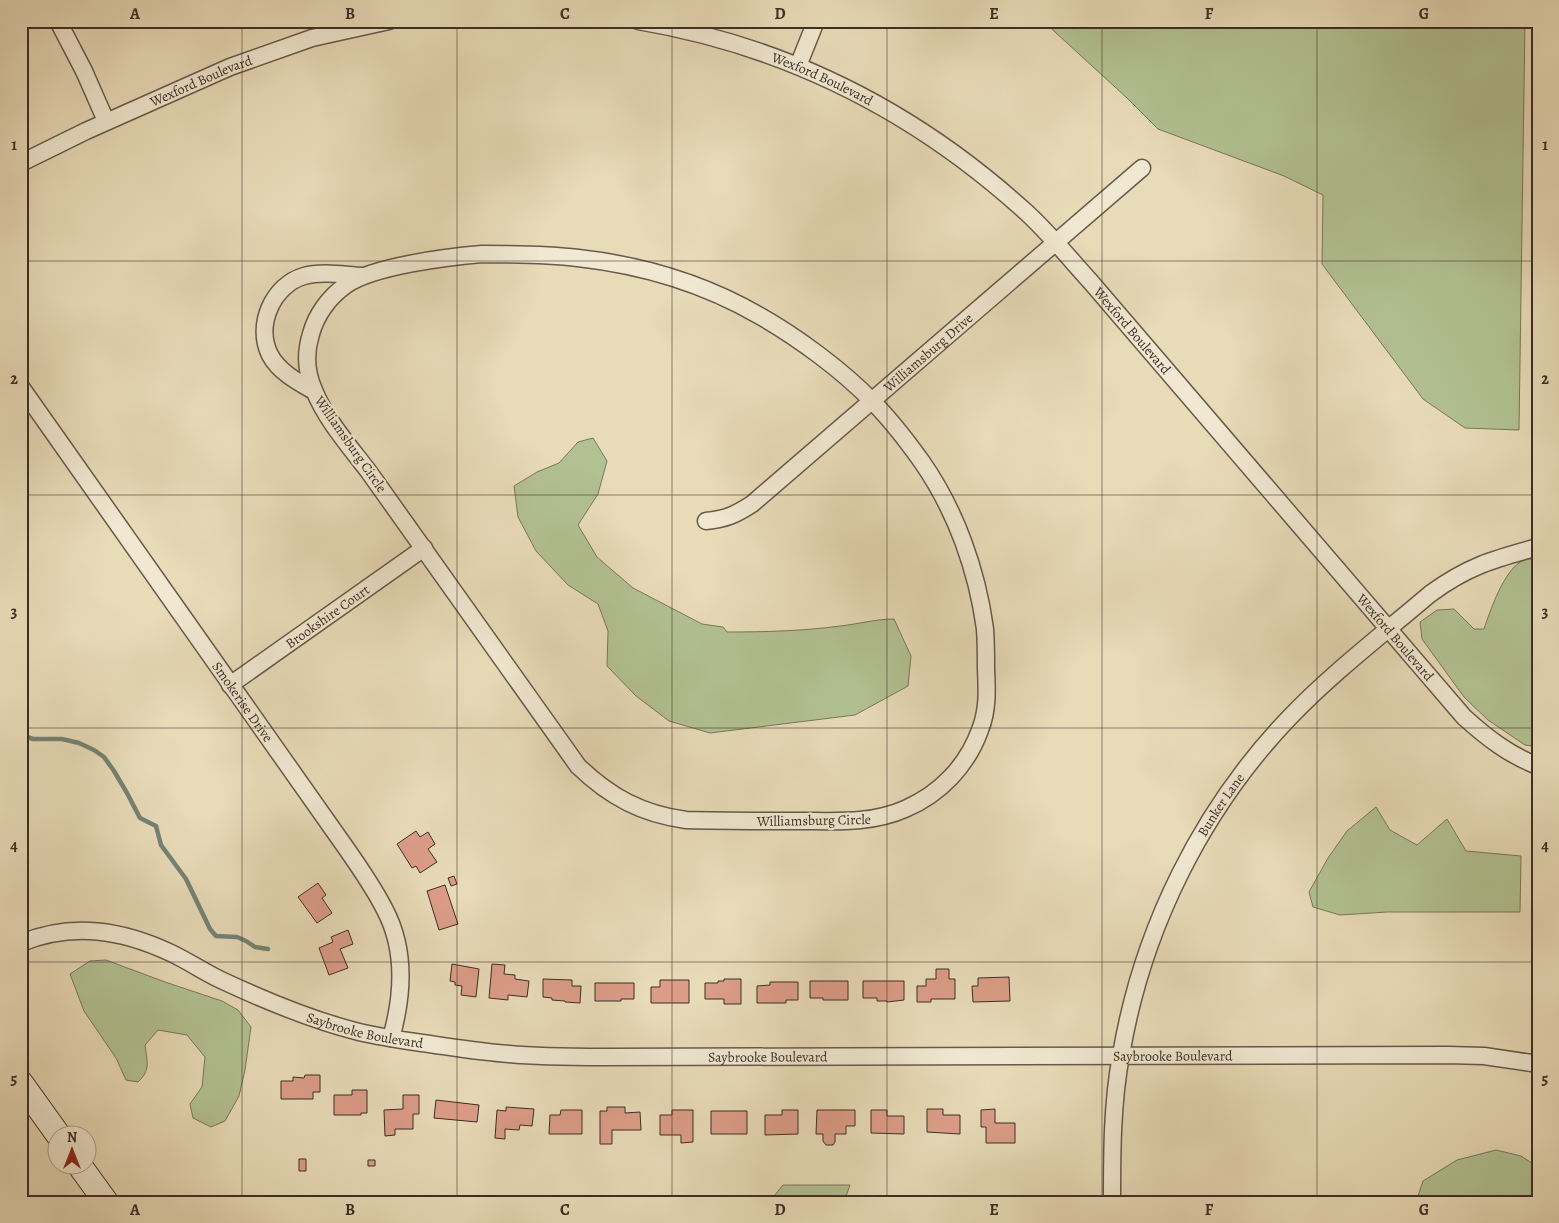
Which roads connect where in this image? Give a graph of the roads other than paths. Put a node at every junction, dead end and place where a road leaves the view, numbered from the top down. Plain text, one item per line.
1 (58, 21) edge
2 (389, 21) edge
3 (638, 21) edge
4 (816, 21) edge
5 (798, 66) junction
6 (106, 122) junction
7 (21, 163) edge
8 (1142, 168) dead end
9 (1056, 244) junction
10 (364, 276) junction
11 (21, 387) edge
12 (314, 391) junction
13 (872, 401) junction
14 (706, 521) dead end
15 (1538, 547) edge
16 (424, 548) junction
17 (1389, 629) junction
18 (230, 684) junction
19 (1538, 766) edge
20 (21, 943) edge
21 (391, 1038) junction
22 (1121, 1055) junction
23 (1538, 1064) edge
24 (21, 1083) edge
25 (52, 1126) edge
26 (87, 1176) edge
27 (106, 1202) edge
28 (1112, 1202) edge

1 - 6 street
2 - 6 street, Wexford Boulevard
3 - 5 street, Wexford Boulevard
4 - 5 street
5 - 9 street, Wexford Boulevard
6 - 7 street, Wexford Boulevard
8 - 9 street, Williamsburg Drive
9 - 13 street, Williamsburg Drive
9 - 17 street, Wexford Boulevard
10 - 12 street, Williamsburg Circle
10 - 12 street
10 - 13 street, Williamsburg Circle
11 - 18 street, Smokerise Drive
12 - 16 street, Williamsburg Circle
13 - 14 street, Williamsburg Drive
13 - 16 street, Williamsburg Circle
15 - 17 street, Bunker Lane
16 - 18 street, Brookshire Court
17 - 19 street, Wexford Boulevard
17 - 22 street, Bunker Lane
18 - 21 street, Smokerise Drive
20 - 21 street, Saybrooke Boulevard
21 - 22 street, Saybrooke Boulevard
22 - 23 street, Saybrooke Boulevard
22 - 28 street, Bunker Lane
24 - 25 main road
26 - 27 main road

